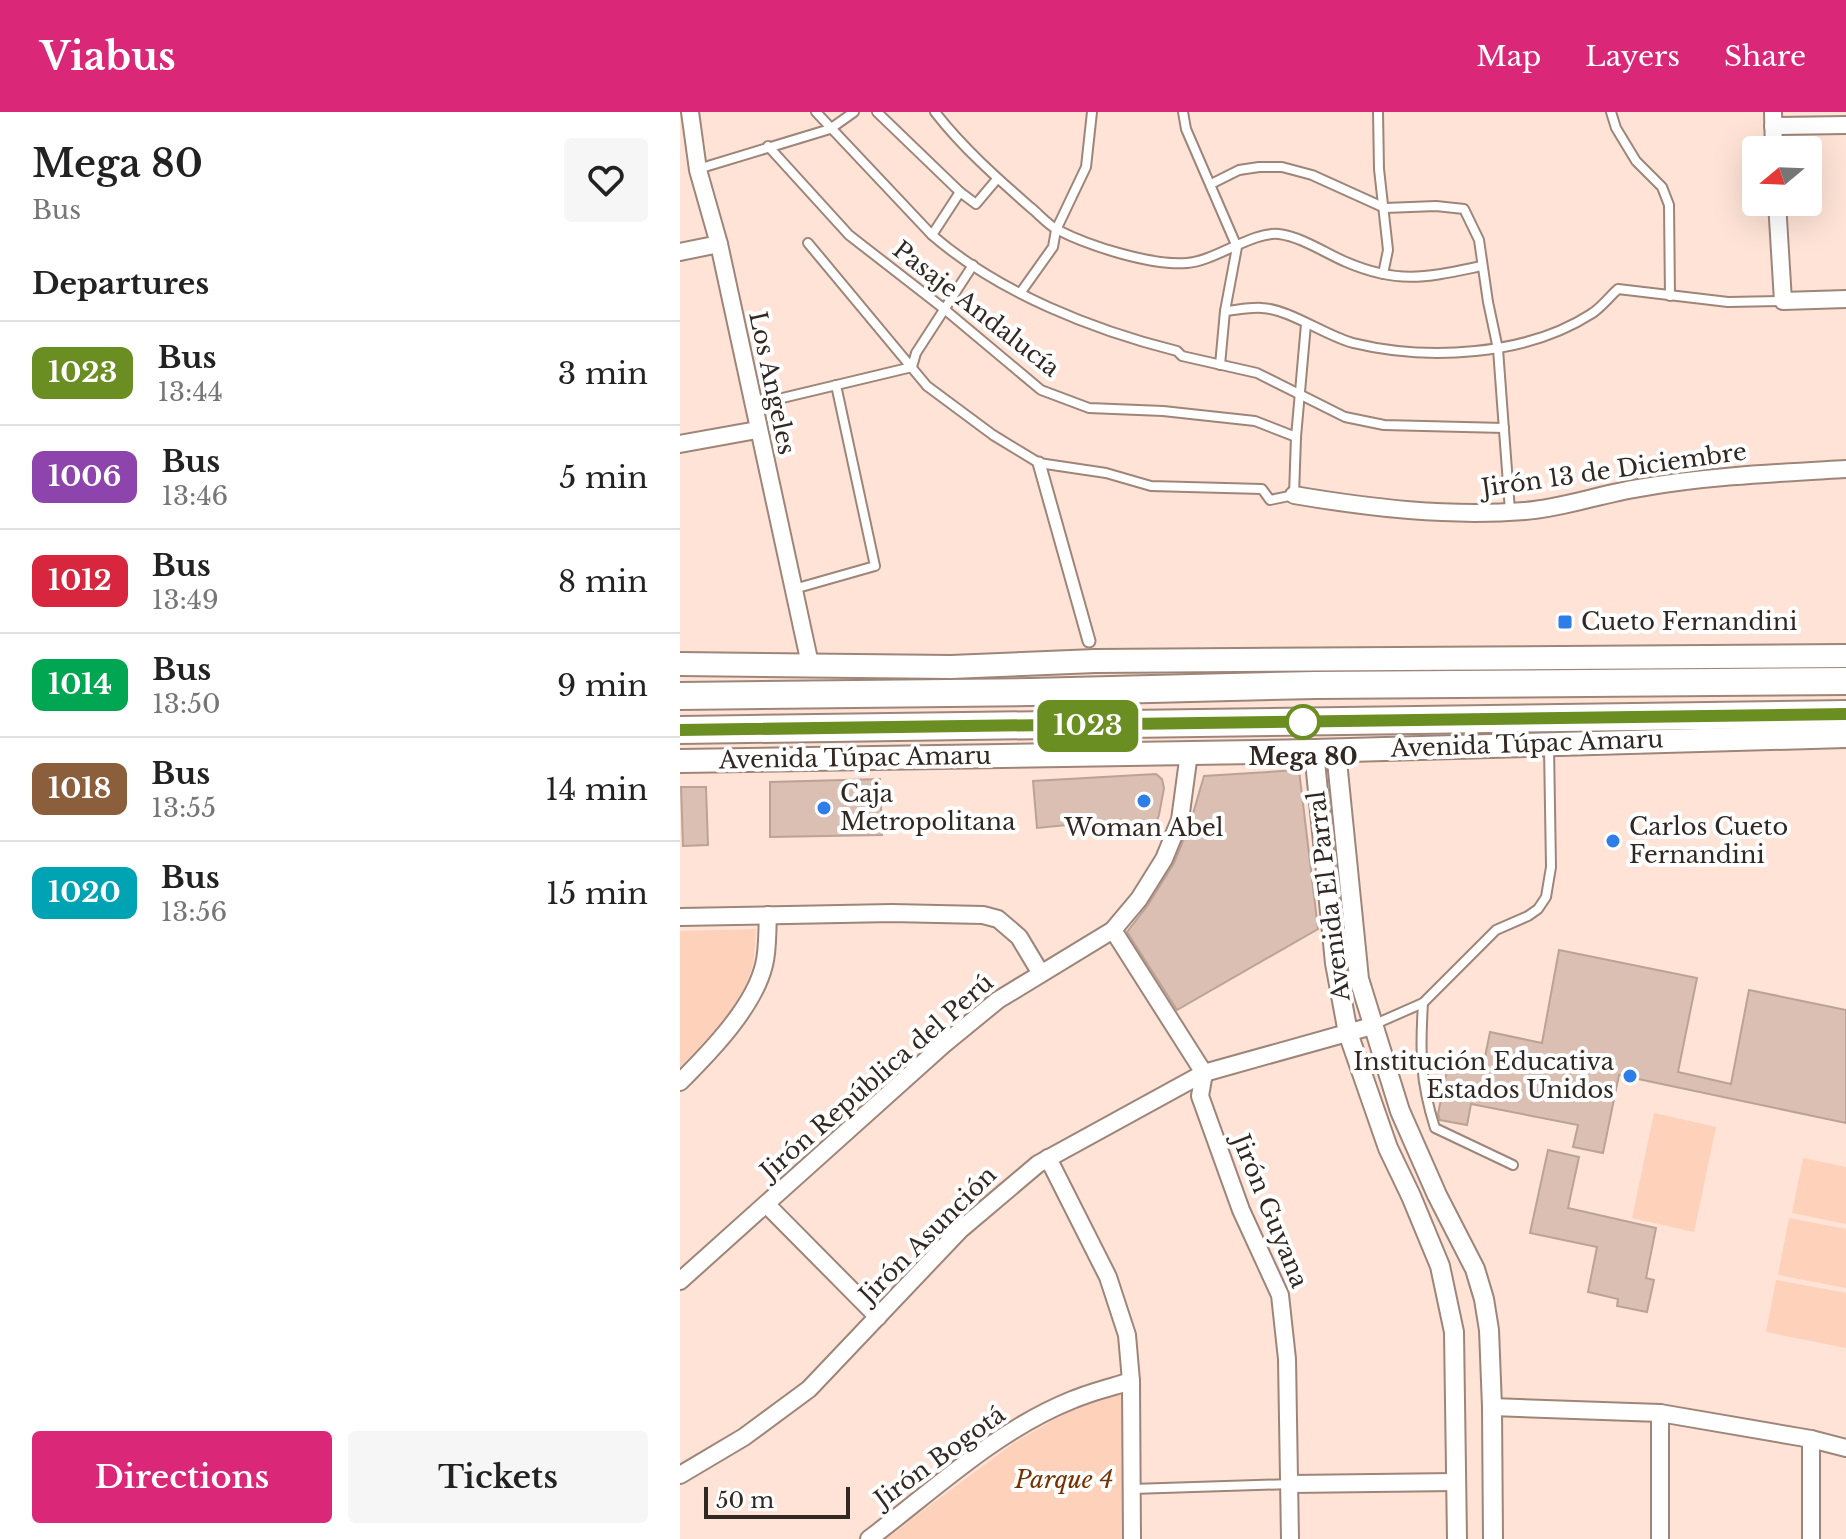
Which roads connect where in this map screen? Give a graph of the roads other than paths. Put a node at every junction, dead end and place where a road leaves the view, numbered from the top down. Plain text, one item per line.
1 (690, 112) edge
2 (816, 112) edge
3 (854, 112) edge
4 (877, 112) edge
5 (935, 112) edge
6 (1092, 112) edge
7 (1183, 112) edge
8 (1378, 112) edge
9 (1611, 112) edge
10 (1773, 119) edge
11 (1846, 125) edge
12 (830, 129) junction
13 (768, 146) junction
14 (680, 170) edge
15 (698, 170) junction
16 (997, 179) junction
17 (1211, 184) junction
18 (960, 192) junction
19 (1385, 208) junction
20 (1778, 216) edge
21 (1056, 230) junction
22 (932, 235) junction
23 (808, 243) dead end
24 (719, 244) junction
25 (1237, 247) junction
26 (680, 252) edge
27 (973, 265) junction
28 (1482, 266) junction
29 (1383, 274) junction
30 (1021, 292) junction
31 (1670, 296) junction
32 (1846, 299) edge
33 (1783, 301) junction
34 (943, 308) junction
35 (1225, 311) junction
36 (1306, 324) junction
37 (1498, 349) junction
38 (1220, 365) junction
39 (912, 367) junction
40 (836, 385) junction
41 (1299, 395) junction
42 (752, 405) junction
43 (1504, 428) junction
44 (757, 430) junction
45 (1296, 437) junction
46 (680, 444) edge
47 (1039, 463) junction
48 (1846, 469) edge
49 (1294, 495) junction
50 (1510, 511) junction
51 (793, 589) junction
52 (1089, 641) dead end
53 (1846, 656) edge
54 (680, 664) edge
55 (810, 664) junction
56 (1846, 681) edge
57 (680, 696) edge
58 (1846, 714) edge
59 (680, 730) edge
60 (1846, 736) edge
61 (1549, 743) junction
62 (1325, 751) junction
63 (1189, 753) junction
64 (680, 761) edge
65 (768, 915) junction
66 (680, 917) edge
67 (1113, 930) junction
68 (1040, 972) junction
69 (1423, 1003) junction
70 (1372, 1026) junction
71 (1348, 1033) junction
72 (1204, 1073) junction
73 (680, 1082) edge
74 (1048, 1158) junction
75 (1513, 1165) dead end
76 (767, 1205) junction
77 (680, 1281) edge
78 (878, 1317) junction
79 (1131, 1381) junction
80 (1492, 1407) junction
81 (1660, 1413) junction
82 (1811, 1439) junction
83 (1846, 1448) edge
84 (680, 1475) edge
85 (1456, 1482) junction
86 (1291, 1484) junction
87 (1131, 1489) junction
88 (869, 1539) edge
89 (1132, 1539) edge
90 (1290, 1539) edge
91 (1457, 1539) edge
92 (1493, 1539) edge
93 (1660, 1539) edge
94 (1811, 1539) edge

1 - 15 street, Los Angeles
2 - 12 lane
3 - 12 lane
4 - 18 lane
5 - 16 lane
6 - 21 lane
7 - 17 lane
8 - 19 lane
9 - 31 lane
10 - 11 street
12 - 13 lane
12 - 22 lane
13 - 15 lane
13 - 34 lane, Pasaje Andalucía
14 - 15 street
15 - 24 street, Los Angeles
16 - 18 lane
16 - 21 lane
17 - 19 lane
17 - 25 lane
18 - 22 lane
19 - 28 lane
19 - 29 lane
20 - 33 street
21 - 25 lane
21 - 30 lane
22 - 27 lane
23 - 39 lane
24 - 26 street
24 - 42 street, Los Angeles
25 - 29 lane
25 - 35 lane
27 - 30 lane
27 - 34 lane
28 - 29 lane
28 - 37 lane
30 - 38 lane
31 - 33 lane
31 - 37 lane
32 - 33 street
34 - 39 lane
34 - 45 lane, Pasaje Andalucía
35 - 36 lane
35 - 38 lane
36 - 37 lane
36 - 41 lane
37 - 43 lane
38 - 41 lane
39 - 40 lane
39 - 47 lane
40 - 42 lane
40 - 51 lane
41 - 43 lane
41 - 45 lane
42 - 44 street, Los Angeles
43 - 50 lane
44 - 46 street
44 - 51 street, Los Angeles
45 - 49 lane
47 - 49 lane
47 - 52 street
48 - 50 street, Jirón 13 de Diciembre
49 - 50 street, Jirón 13 de Diciembre
51 - 55 street, Los Angeles
53 - 55 main road
54 - 55 main road
56 - 57 highway
58 - 59 highway, Avenida Túpac Amaru
60 - 61 main road, Avenida Túpac Amaru
61 - 62 main road, Avenida Túpac Amaru
61 - 69 lane
62 - 63 main road, Avenida Túpac Amaru
62 - 70 street, Avenida El Parral
62 - 71 street, Avenida El Parral
63 - 64 main road, Avenida Túpac Amaru
63 - 67 street, Jirón República del Perú
65 - 66 street
65 - 68 street
65 - 73 street
67 - 68 street, Jirón República del Perú
67 - 72 street, Jirón Guyana
68 - 76 street, Jirón República del Perú
69 - 70 lane
69 - 75 lane
70 - 71 street, Jirón Asunción
70 - 80 street, Avenida El Parral
71 - 72 street, Jirón Asunción
71 - 85 street, Avenida El Parral
72 - 74 street, Jirón Asunción
72 - 86 street, Jirón Guyana
74 - 78 street, Jirón Asunción
74 - 79 street
76 - 77 street, Jirón República del Perú
76 - 78 street
78 - 84 street, Jirón Asunción
79 - 87 street
79 - 88 street, Jirón Bogotá
80 - 81 street
80 - 92 street, Avenida El Parral
81 - 82 street
81 - 93 street
82 - 83 street
82 - 94 street
85 - 86 street
85 - 91 street, Avenida El Parral
86 - 87 lane
86 - 90 street, Jirón Guyana
87 - 89 street

